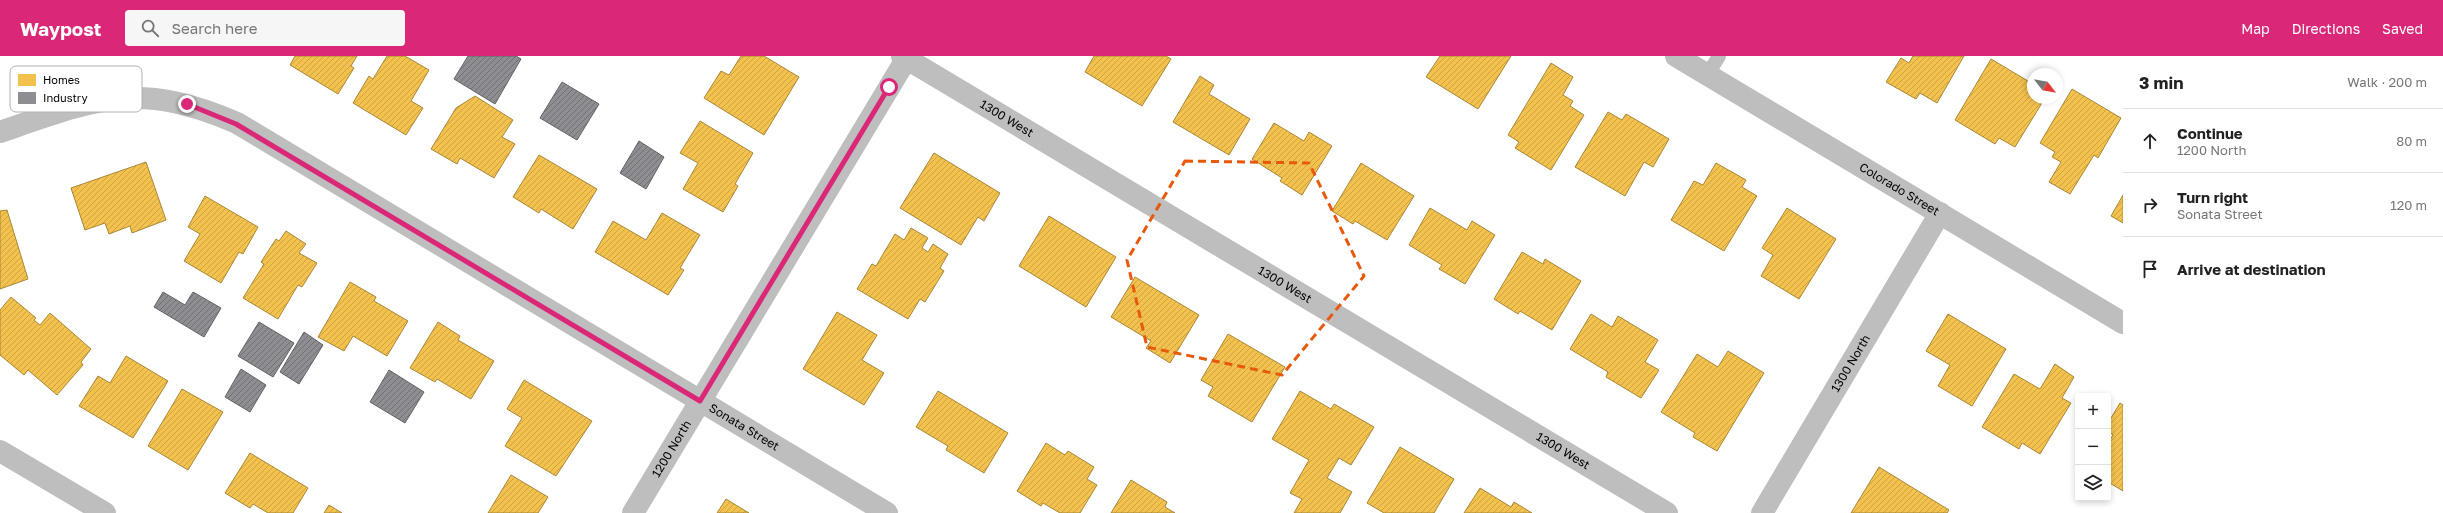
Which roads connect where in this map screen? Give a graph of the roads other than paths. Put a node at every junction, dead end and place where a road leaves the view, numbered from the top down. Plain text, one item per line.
1 (1676, 56) edge
2 (905, 57) edge
3 (1714, 65) edge
4 (142, 98) edge
5 (59, 112) edge
6 (0, 132) edge
7 (1940, 213) junction
8 (2123, 323) edge
9 (700, 401) junction
10 (0, 451) edge
11 (105, 513) edge
12 (633, 513) edge
13 (887, 513) edge
14 (1667, 513) edge
15 (1762, 513) edge

1 - 3 street, Colorado Street
2 - 9 street, 1200 North
2 - 14 street, 1300 West
3 - 7 street, Colorado Street
4 - 9 street, Sonata Street
5 - 6 street, Sonata Street
7 - 8 street, Colorado Street
7 - 15 street, 1300 North
9 - 12 street, 1200 North
9 - 13 street, Sonata Street
10 - 11 street

